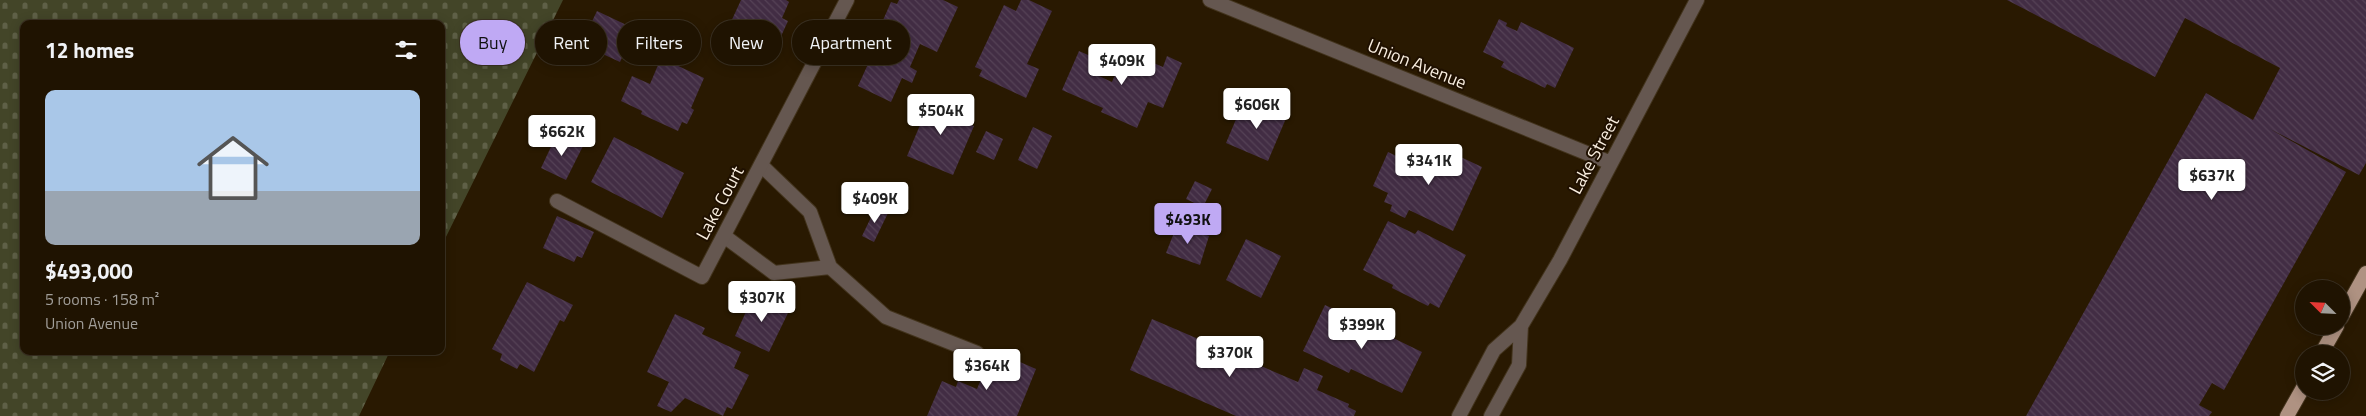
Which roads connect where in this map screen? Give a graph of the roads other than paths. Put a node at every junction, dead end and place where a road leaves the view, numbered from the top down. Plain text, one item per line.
1 (846, 0) edge
2 (1210, 0) edge
3 (1697, 0) edge
4 (1611, 163) junction
5 (761, 165) junction
6 (557, 201) dead end
7 (724, 236) junction
8 (830, 266) junction
9 (2366, 273) edge
10 (2350, 302) edge
11 (1520, 326) junction
12 (977, 353) dead end
13 (2296, 400) edge
14 (1459, 416) edge
15 (1491, 416) edge
16 (2287, 416) edge

1 - 5 street, Lake Court
2 - 4 street, Union Avenue
3 - 4 street, Lake Street
4 - 11 street, Lake Street
5 - 7 street, Lake Court
5 - 8 street
6 - 7 street, Lake Court
7 - 8 street
8 - 12 street
9 - 10 main road
11 - 14 street
11 - 15 street
13 - 16 main road

